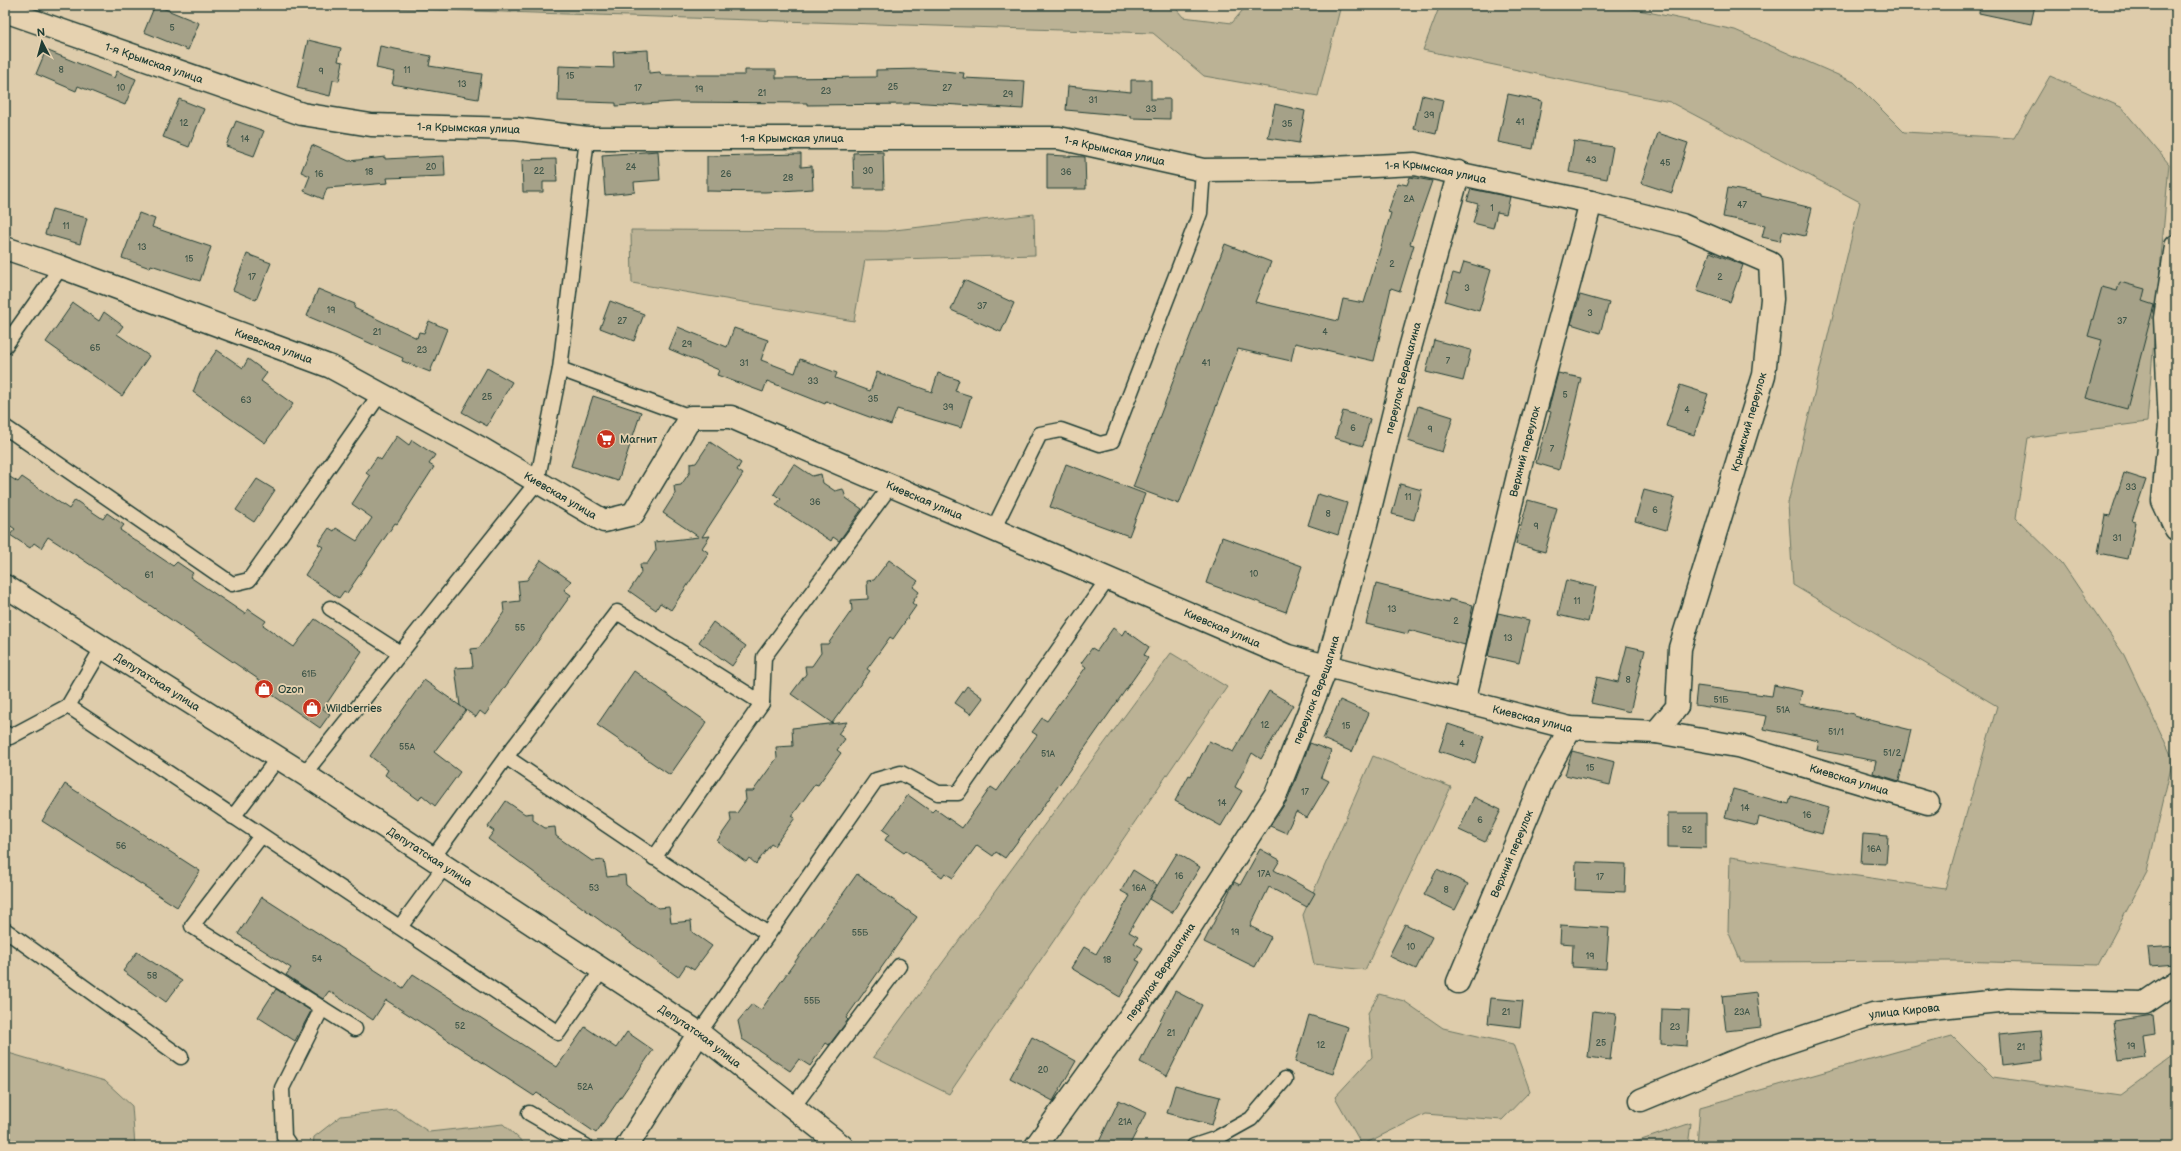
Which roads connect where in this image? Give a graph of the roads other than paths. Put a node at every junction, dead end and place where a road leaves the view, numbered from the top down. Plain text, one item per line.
1 (5, 11) edge
2 (587, 138) junction
3 (1203, 170) junction
4 (1459, 172) junction
5 (1591, 202) junction
6 (2176, 246) edge
7 (5, 248) edge
8 (61, 267) junction
9 (5, 346) edge
10 (560, 369) junction
11 (380, 394) junction
12 (691, 417) junction
13 (5, 427) edge
14 (537, 482) junction
15 (891, 485) junction
16 (2176, 529) edge
17 (994, 530) junction
18 (1107, 580) junction
19 (5, 586) edge
20 (330, 608) dead end
21 (102, 648) junction
22 (400, 653) junction
23 (1327, 666) junction
24 (1464, 701) junction
25 (762, 703) junction
26 (68, 706) junction
27 (1570, 728) junction
28 (1656, 732) junction
29 (5, 733) edge
30 (506, 757) junction
31 (278, 758) junction
32 (304, 774) junction
33 (1928, 803) dead end
34 (233, 817) junction
35 (261, 836) junction
36 (654, 858) junction
37 (438, 863) junction
38 (400, 927) junction
39 (5, 930) edge
40 (768, 934) junction
41 (899, 966) dead end
42 (602, 970) junction
43 (1458, 982) dead end
44 (2176, 982) edge
45 (322, 1008) junction
46 (354, 1029) dead end
47 (699, 1033) junction
48 (181, 1057) dead end
49 (1285, 1079) dead end
50 (1641, 1100) dead end
51 (793, 1107) junction
52 (529, 1113) dead end
53 (290, 1146) edge
54 (586, 1146) edge
55 (627, 1146) edge
56 (842, 1146) edge
57 (1036, 1146) edge
58 (1194, 1146) edge

1 - 2 street, 1-я Крымская улица
2 - 3 street, 1-я Крымская улица
2 - 10 lane
3 - 4 street, 1-я Крымская улица
3 - 17 lane
4 - 5 street, 1-я Крымская улица
4 - 23 street, переулок Верещагина
5 - 24 street, Верхний переулок
5 - 28 street, Крымский переулок
6 - 16 street
7 - 8 street, Киевская улица
8 - 9 lane
8 - 11 street, Киевская улица
10 - 12 lane
10 - 14 lane
11 - 13 lane
11 - 14 street, Киевская улица
12 - 14 street, Киевская улица
12 - 15 street, Киевская улица
14 - 22 lane
15 - 17 street, Киевская улица
15 - 25 lane
17 - 18 street, Киевская улица
18 - 23 street, Киевская улица
18 - 40 lane
19 - 21 street, Депутатская улица
20 - 22 lane
21 - 26 lane
21 - 31 street, Депутатская улица
22 - 32 lane
23 - 24 street, Киевская улица
23 - 57 street, переулок Верещагина
24 - 27 street, Киевская улица
25 - 30 lane
25 - 36 lane
26 - 29 lane
26 - 34 lane
27 - 28 street, Киевская улица
27 - 43 street, Верхний переулок
28 - 33 street, Киевская улица
30 - 36 lane
30 - 37 lane
31 - 32 street, Депутатская улица
31 - 34 lane
32 - 37 street, Депутатская улица
34 - 35 lane
35 - 38 lane
35 - 45 lane
36 - 40 lane
37 - 38 lane
37 - 42 street, Депутатская улица
38 - 42 lane
39 - 48 lane
40 - 47 lane
41 - 51 lane
42 - 47 street, Депутатская улица
44 - 50 street, улица Кирова
45 - 46 lane
45 - 53 lane
47 - 51 street, Депутатская улица
47 - 55 street
49 - 58 lane
51 - 56 street, Депутатская улица
52 - 54 lane

